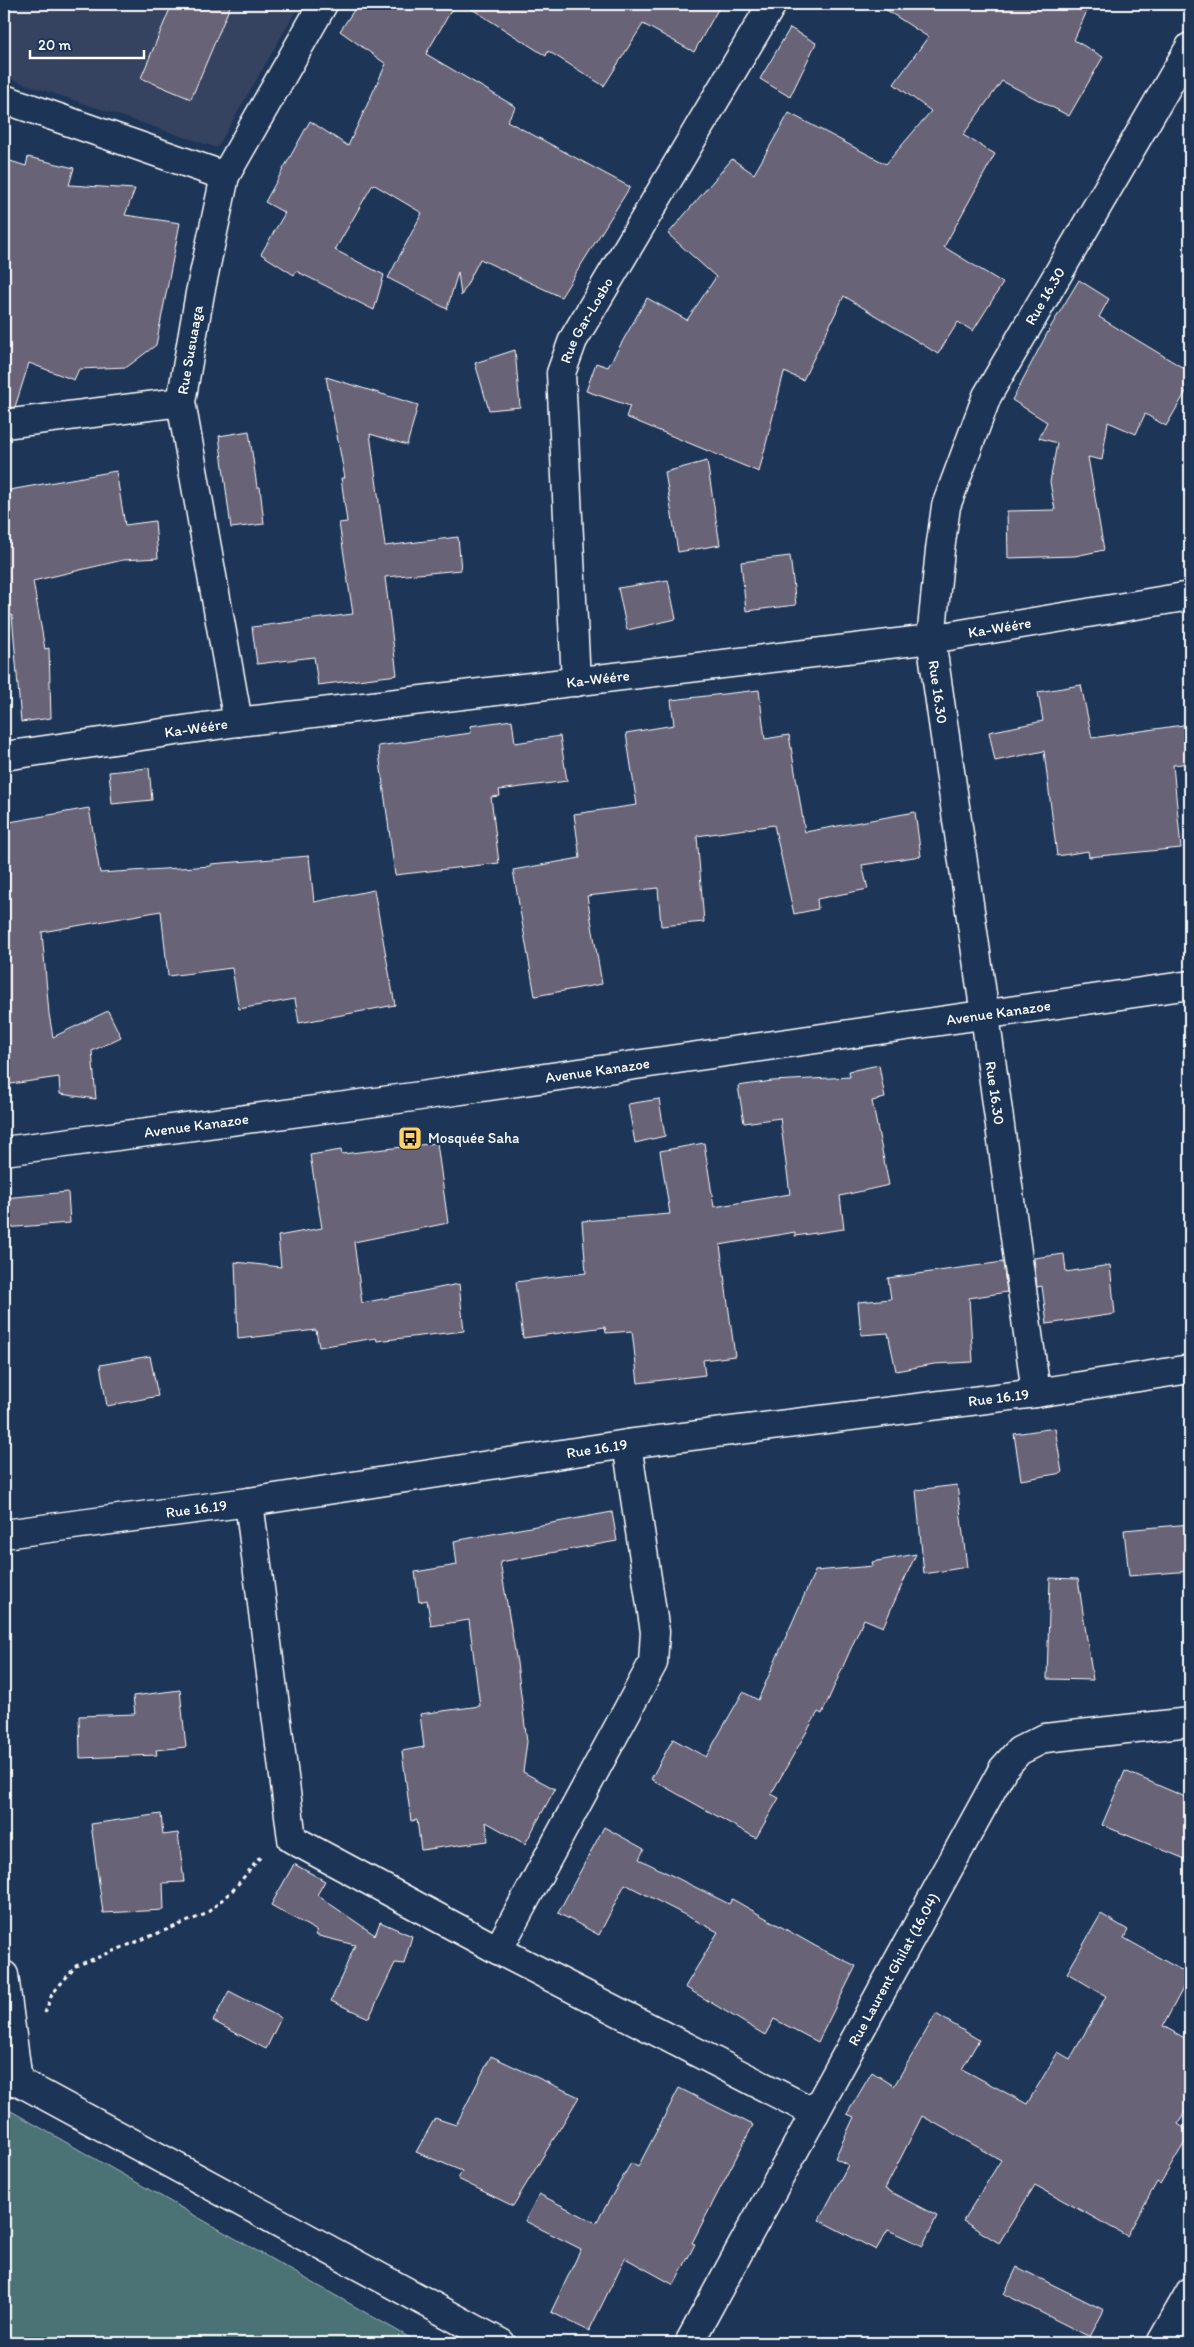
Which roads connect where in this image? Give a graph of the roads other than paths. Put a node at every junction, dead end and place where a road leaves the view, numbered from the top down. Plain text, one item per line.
1 (323, 4) edge
2 (772, 4) edge
3 (1190, 47) edge
4 (4, 99) edge
5 (225, 176) junction
6 (181, 402) junction
7 (4, 424) edge
8 (1190, 596) edge
9 (931, 639) junction
10 (576, 682) junction
11 (238, 722) junction
12 (4, 756) edge
13 (1190, 985) edge
14 (985, 1015) junction
15 (4, 1151) edge
16 (1190, 1369) edge
17 (1036, 1393) junction
18 (627, 1444) junction
19 (249, 1502) junction
20 (4, 1534) edge
21 (1190, 1722) edge
22 (498, 1950) junction
23 (4, 1975) edge
24 (11, 2082) edge
25 (814, 2113) junction
26 (1190, 2292) edge
27 (1175, 2332) edge
28 (501, 2343) edge
29 (689, 2343) edge

1 - 5 street, Rue Susuaaga
2 - 10 street, Rue Gar-Losbo
3 - 9 street, Rue 16.30
4 - 5 street
5 - 6 street, Rue Susuaaga
6 - 7 street
6 - 11 street, Rue Susuaaga
8 - 9 street, Ka-Wéére
9 - 10 street, Ka-Wéére
9 - 14 street, Rue 16.30
10 - 11 street, Ka-Wéére
11 - 12 street, Ka-Wéére
13 - 14 street, Avenue Kanazoe
14 - 15 street, Avenue Kanazoe
14 - 17 street, Rue 16.30
16 - 17 street, Rue 16.19
17 - 18 street, Rue 16.19
18 - 19 street, Rue 16.19
18 - 22 street
19 - 20 street, Rue 16.19
19 - 22 street
21 - 25 street, Rue Laurent Ghilat (16.04)
22 - 25 street
23 - 24 street
24 - 28 street
25 - 29 street, Rue Laurent Ghilat (16.04)
26 - 27 street

